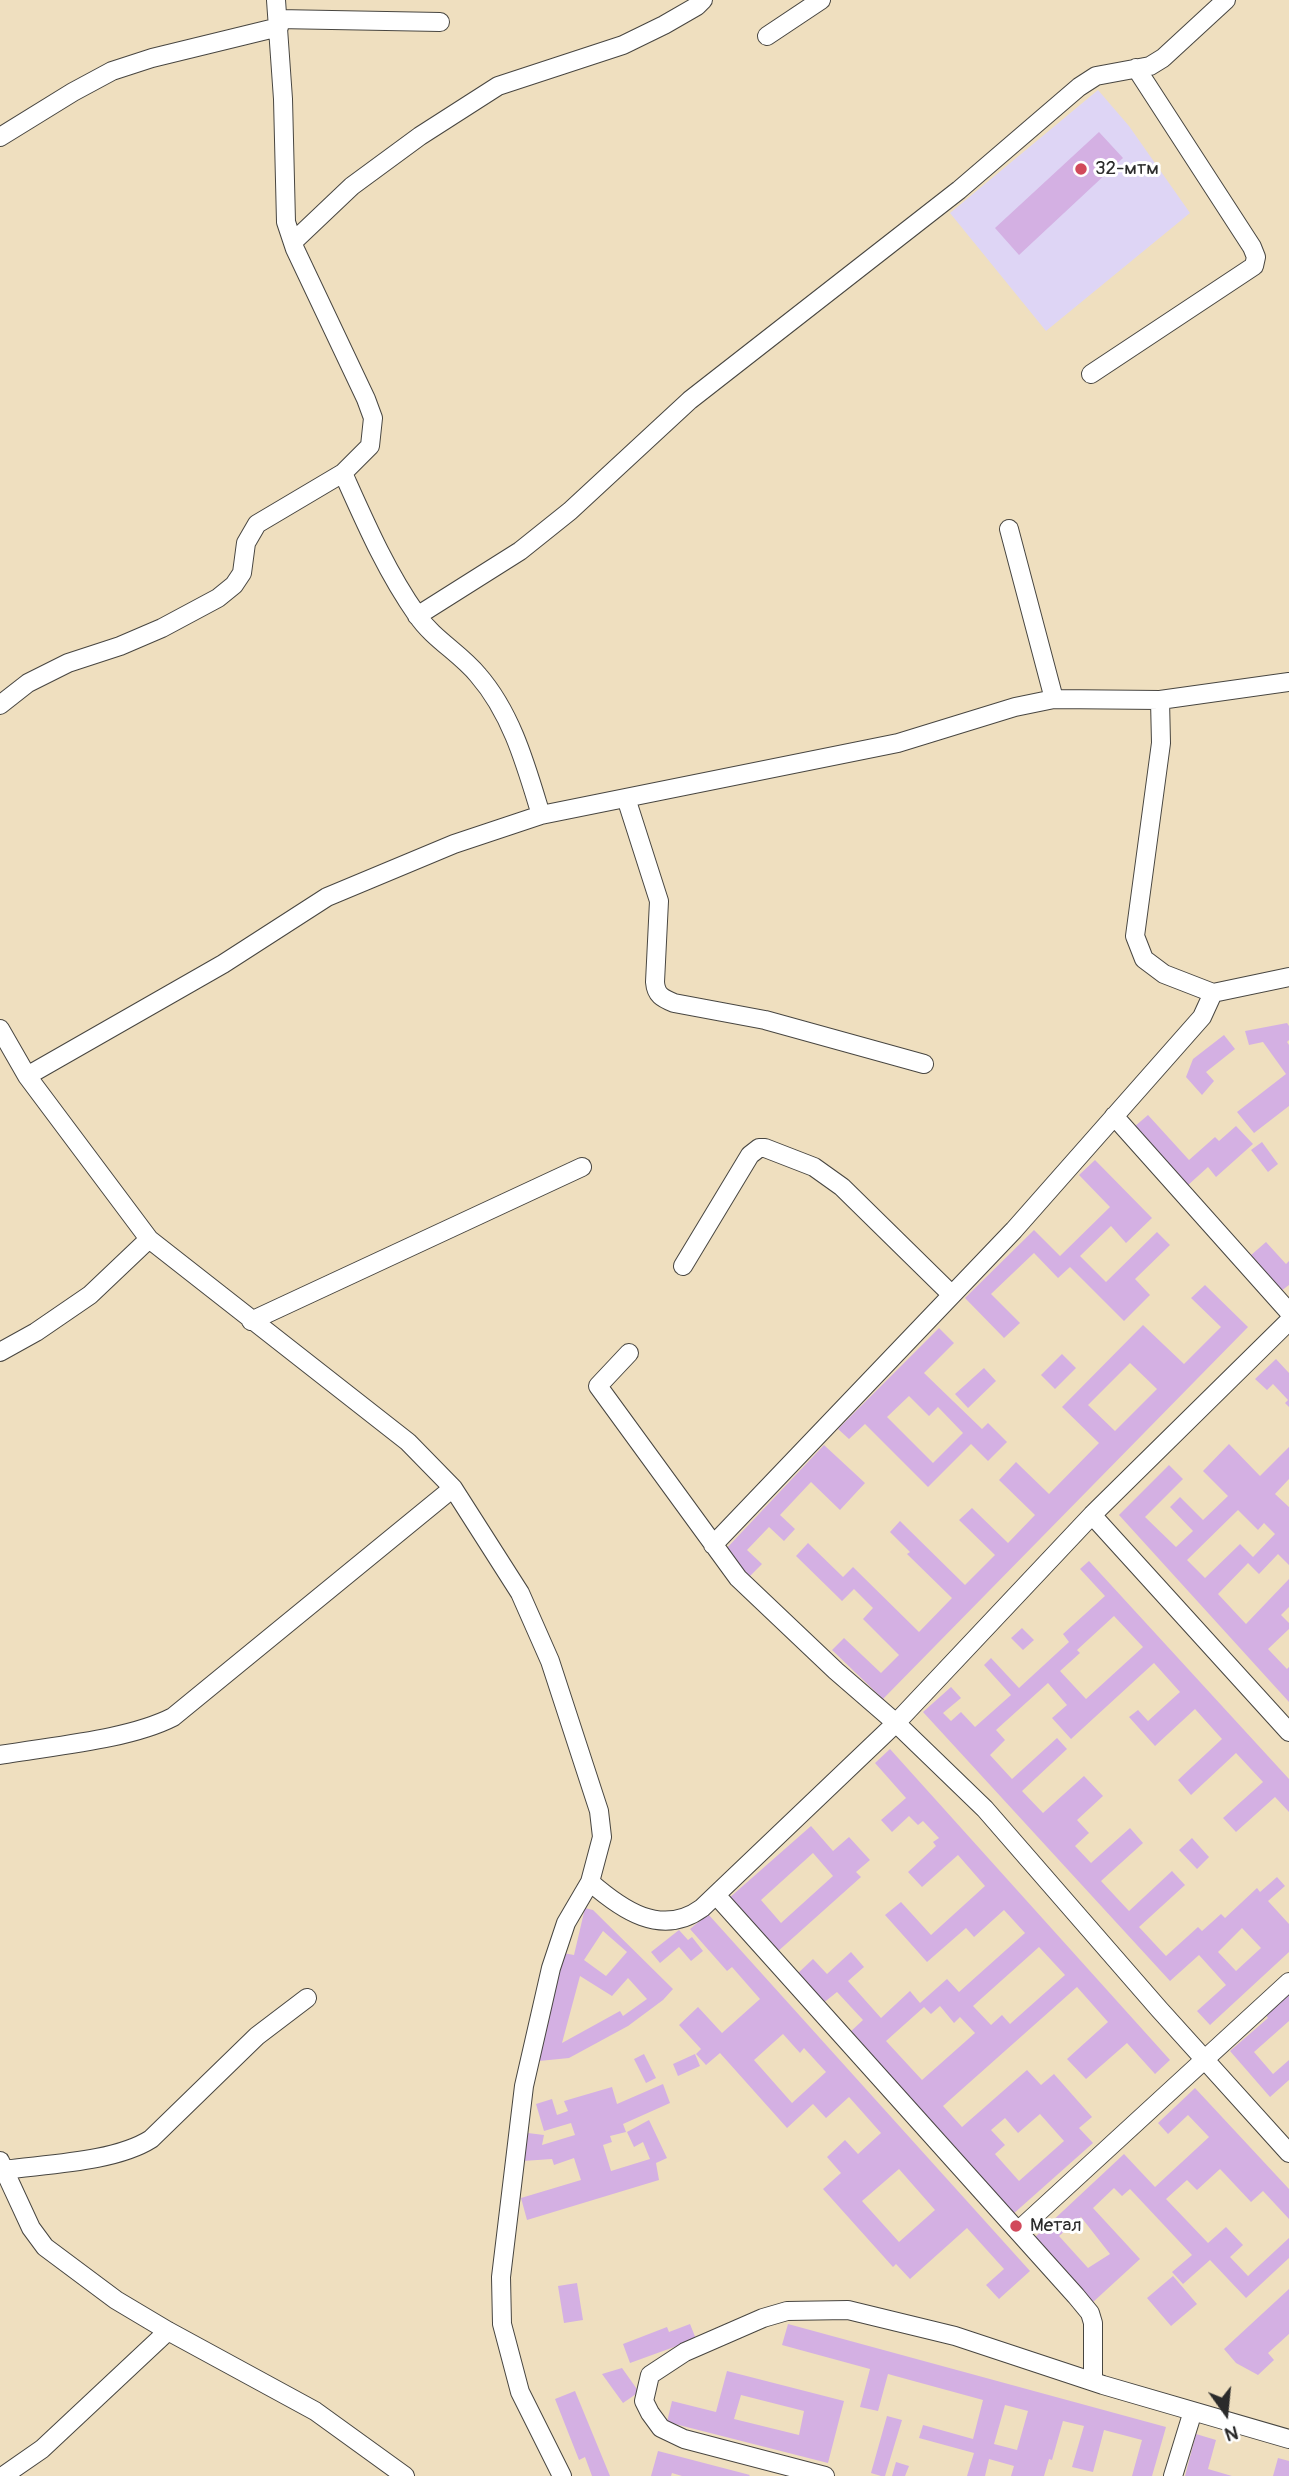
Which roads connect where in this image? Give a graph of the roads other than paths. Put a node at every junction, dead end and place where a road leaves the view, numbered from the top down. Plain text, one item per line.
1 (276, 0) edge
2 (703, 0) edge
3 (821, 0) edge
4 (1226, 0) edge
5 (440, 22) dead end
6 (278, 23) junction
7 (767, 36) dead end
8 (1136, 68) junction
9 (0, 137) edge
10 (293, 242) junction
11 (1091, 374) dead end
12 (342, 473) junction
13 (1009, 529) dead end
14 (417, 616) junction
15 (1289, 682) edge
16 (1054, 699) junction
17 (1160, 700) junction
18 (0, 705) edge
19 (626, 798) junction
20 (541, 815) junction
21 (1289, 977) edge
22 (1213, 993) junction
23 (0, 1029) edge
24 (923, 1064) dead end
25 (27, 1076) junction
26 (1114, 1116) junction
27 (582, 1167) dead end
28 (149, 1239) junction
29 (683, 1266) dead end
30 (951, 1294) junction
31 (1289, 1312) edge
32 (251, 1321) junction
33 (1289, 1321) edge
34 (0, 1352) edge
35 (629, 1353) dead end
36 (453, 1488) junction
37 (1092, 1515) junction
38 (713, 1545) junction
39 (895, 1723) junction
40 (1289, 1732) edge
41 (0, 1755) edge
42 (590, 1881) junction
43 (716, 1895) junction
44 (1289, 1982) edge
45 (307, 1998) dead end
46 (1204, 2059) junction
47 (1289, 2153) edge
48 (2, 2165) edge
49 (1019, 2230) junction
50 (168, 2331) junction
51 (1093, 2381) junction
52 (1193, 2412) junction
53 (1289, 2439) edge
54 (3, 2476) edge
55 (405, 2476) edge
56 (562, 2476) edge
57 (825, 2476) edge
58 (1173, 2476) edge

1 - 6 street
2 - 10 street
3 - 7 street
4 - 8 street
5 - 6 street
6 - 9 street
6 - 10 street
8 - 11 street
8 - 14 street
10 - 12 street
12 - 14 street
12 - 18 street
13 - 16 street
14 - 20 street
15 - 17 street
16 - 17 street
16 - 19 street
17 - 22 street
19 - 20 street
19 - 24 street
20 - 25 street
21 - 22 street
22 - 26 street
23 - 25 street
25 - 28 street
26 - 30 street
26 - 31 street
27 - 32 street
28 - 32 street
28 - 34 street
29 - 30 street
30 - 38 street
32 - 36 street
33 - 37 street
35 - 38 street
36 - 41 street
36 - 42 street
37 - 39 street
37 - 40 street
38 - 39 street
39 - 43 street
39 - 46 street
42 - 43 street
42 - 56 street
43 - 49 street
44 - 46 street
45 - 48 street
46 - 47 street
46 - 49 street
48 - 50 street
49 - 51 street
50 - 54 street
50 - 55 street
51 - 52 street
51 - 57 street
52 - 53 street
52 - 58 street

